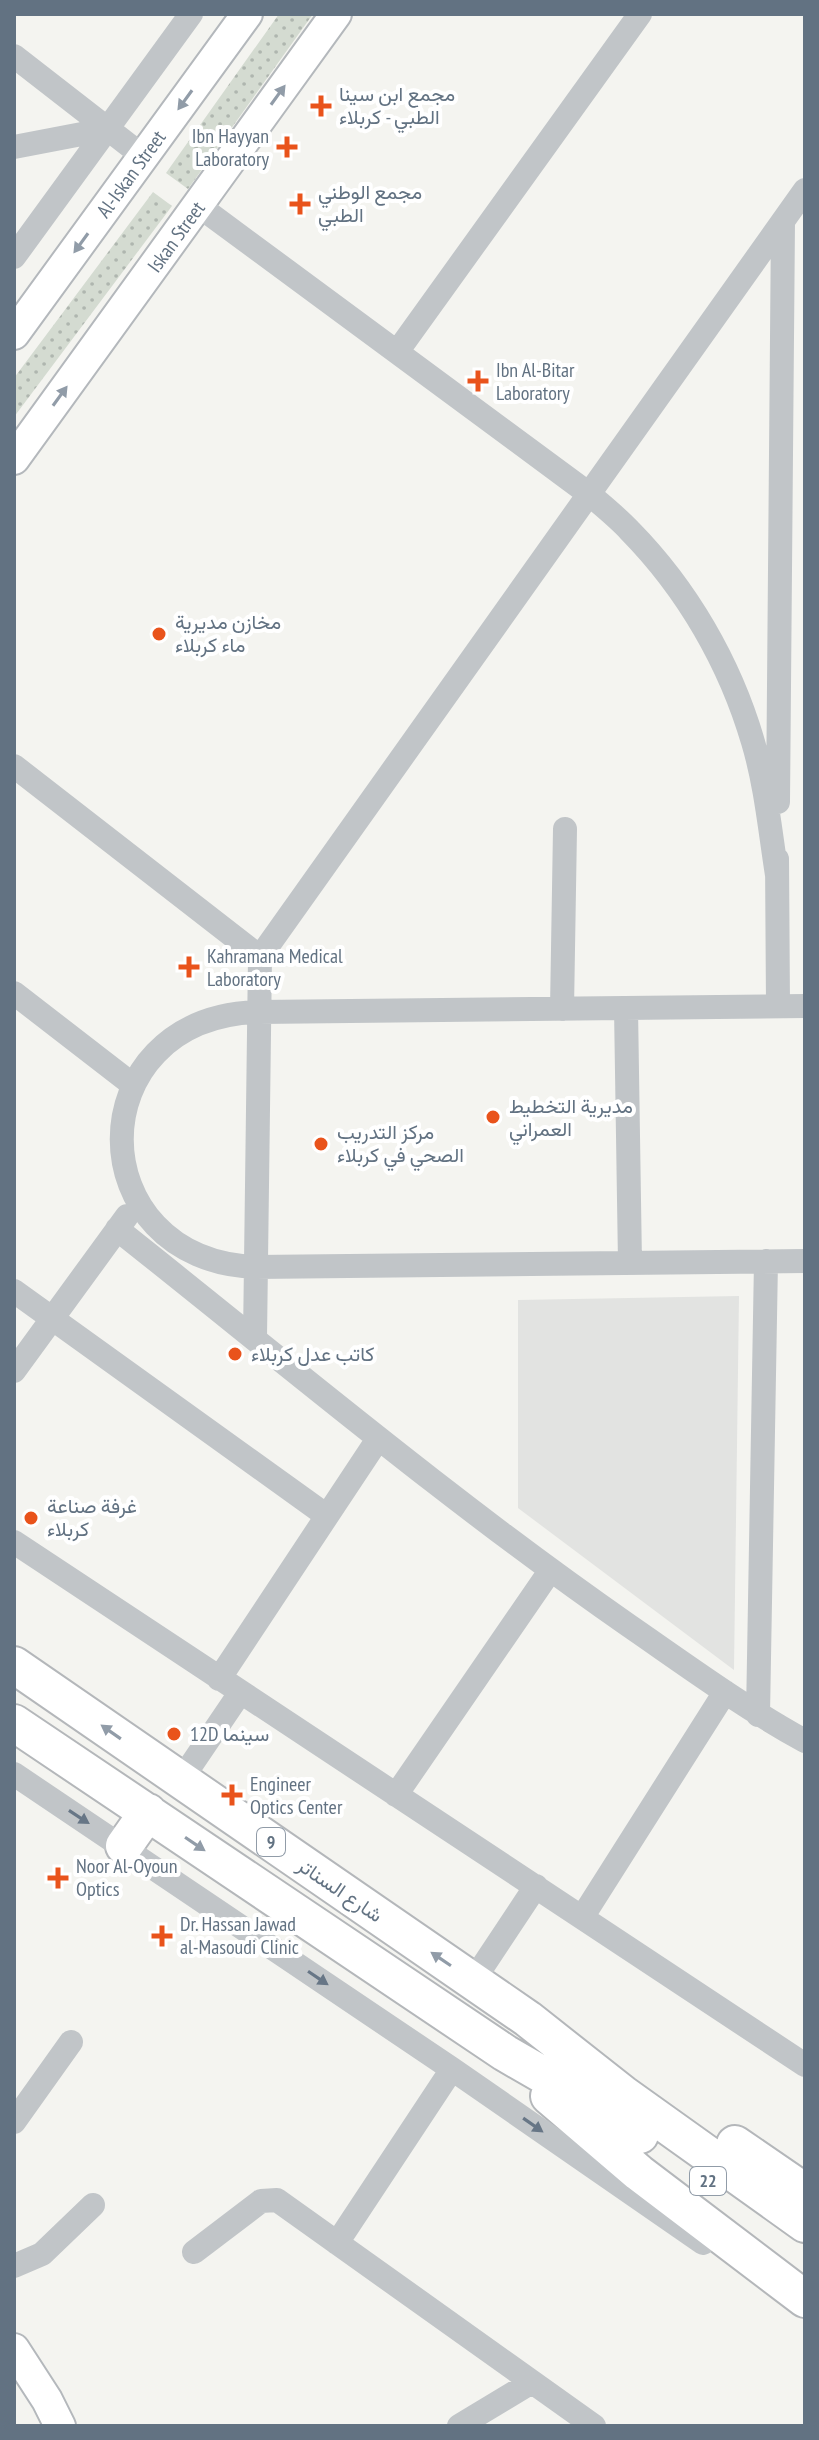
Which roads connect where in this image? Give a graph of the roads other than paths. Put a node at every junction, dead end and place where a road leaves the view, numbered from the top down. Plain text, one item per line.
1 (191, 14) edge
2 (247, 14) edge
3 (336, 14) edge
4 (640, 14) edge
5 (14, 56) edge
6 (108, 129) junction
7 (14, 147) edge
8 (144, 157) junction
9 (805, 190) edge
10 (199, 206) junction
11 (783, 221) junction
12 (14, 257) edge
13 (14, 334) edge
14 (397, 352) junction
15 (15, 457) edge
16 (589, 494) junction
17 (14, 766) edge
18 (565, 829) dead end
19 (777, 875) junction
20 (260, 957) junction
21 (14, 993) edge
22 (778, 1006) junction
23 (805, 1006) edge
24 (626, 1008) junction
25 (562, 1009) junction
26 (259, 1012) junction
27 (133, 1085) junction
28 (137, 1201) junction
29 (117, 1229) junction
30 (766, 1261) junction
31 (805, 1261) edge
32 (630, 1263) junction
33 (256, 1267) junction
34 (14, 1291) edge
35 (52, 1318) junction
36 (255, 1338) junction
37 (14, 1371) edge
38 (378, 1439) junction
39 (327, 1516) junction
40 (14, 1542) edge
41 (550, 1571) junction
42 (14, 1665) edge
43 (219, 1679) junction
44 (725, 1692) junction
45 (240, 1693) junction
46 (758, 1715) junction
47 (14, 1723) edge
48 (805, 1741) edge
49 (14, 1774) edge
50 (181, 1780) junction
51 (396, 1795) junction
52 (148, 1812) junction
53 (124, 1846) junction
54 (536, 1886) junction
55 (583, 1916) junction
56 (473, 1981) junction
57 (528, 2019) junction
58 (71, 2042) dead end
59 (505, 2053) junction
60 (805, 2065) edge
61 (452, 2069) junction
62 (616, 2103) junction
63 (14, 2122) edge
64 (805, 2192) edge
65 (93, 2205) dead end
66 (805, 2224) edge
67 (337, 2243) junction
68 (805, 2251) edge
69 (194, 2252) dead end
70 (14, 2266) edge
71 (761, 2268) junction
72 (805, 2299) edge
73 (14, 2349) edge
74 (532, 2382) junction
75 (60, 2426) edge
76 (459, 2426) edge
77 (594, 2426) edge

1 - 6 street
2 -> 8 main road, Al-Iskan Street
10 -> 3 main road, Iskan Street
4 - 14 street
5 - 6 street
6 - 7 street
6 - 8 street
6 - 12 street
8 -> 13 main road, Al-Iskan Street
9 - 11 street
10 - 14 street
15 -> 10 main road, Iskan Street
11 - 16 street
11 - 19 street
14 - 16 street
16 - 19 street
16 - 20 street
17 - 20 street
18 - 25 street
19 - 22 street
20 - 26 street
21 - 27 street
22 - 23 street
22 - 24 street
24 - 25 street
24 - 32 street
25 - 26 street
26 - 27 street
26 - 33 street
27 - 28 street
28 - 29 street
28 - 33 street
29 - 35 street
29 - 36 street
30 - 31 street
30 - 32 street
30 - 46 street
32 - 33 street
33 - 36 street
34 - 35 street
35 - 37 street
35 - 39 street
36 - 38 street
38 - 39 street
38 - 41 street
39 - 43 street
40 - 43 street
41 - 44 street
41 - 51 street
50 -> 42 highway, شارع السناتر / 9
43 - 45 street
44 - 46 street
44 - 55 street
45 - 50 street
45 - 51 street
46 - 48 street
47 - 52 highway, 9
49 -> 53 street
56 -> 50 highway, شارع السناتر / 9
51 - 54 street
52 - 53 highway
52 -> 59 highway, 9
53 -> 61 street
54 - 55 street
54 - 56 street
55 - 60 street
56 - 57 highway, شارع السناتر / 9
57 - 62 highway, شارع السناتر / 22
57 - 64 highway, 9
58 - 63 street
59 - 62 highway, 22
59 - 71 highway, 9
61 - 67 street
61 -> 71 street
62 - 66 highway, 22
62 - 68 highway, 22
65 - 70 street
67 - 69 street
67 - 74 street
71 - 72 highway, 9
73 - 75 main road
74 - 76 street
74 - 77 street

